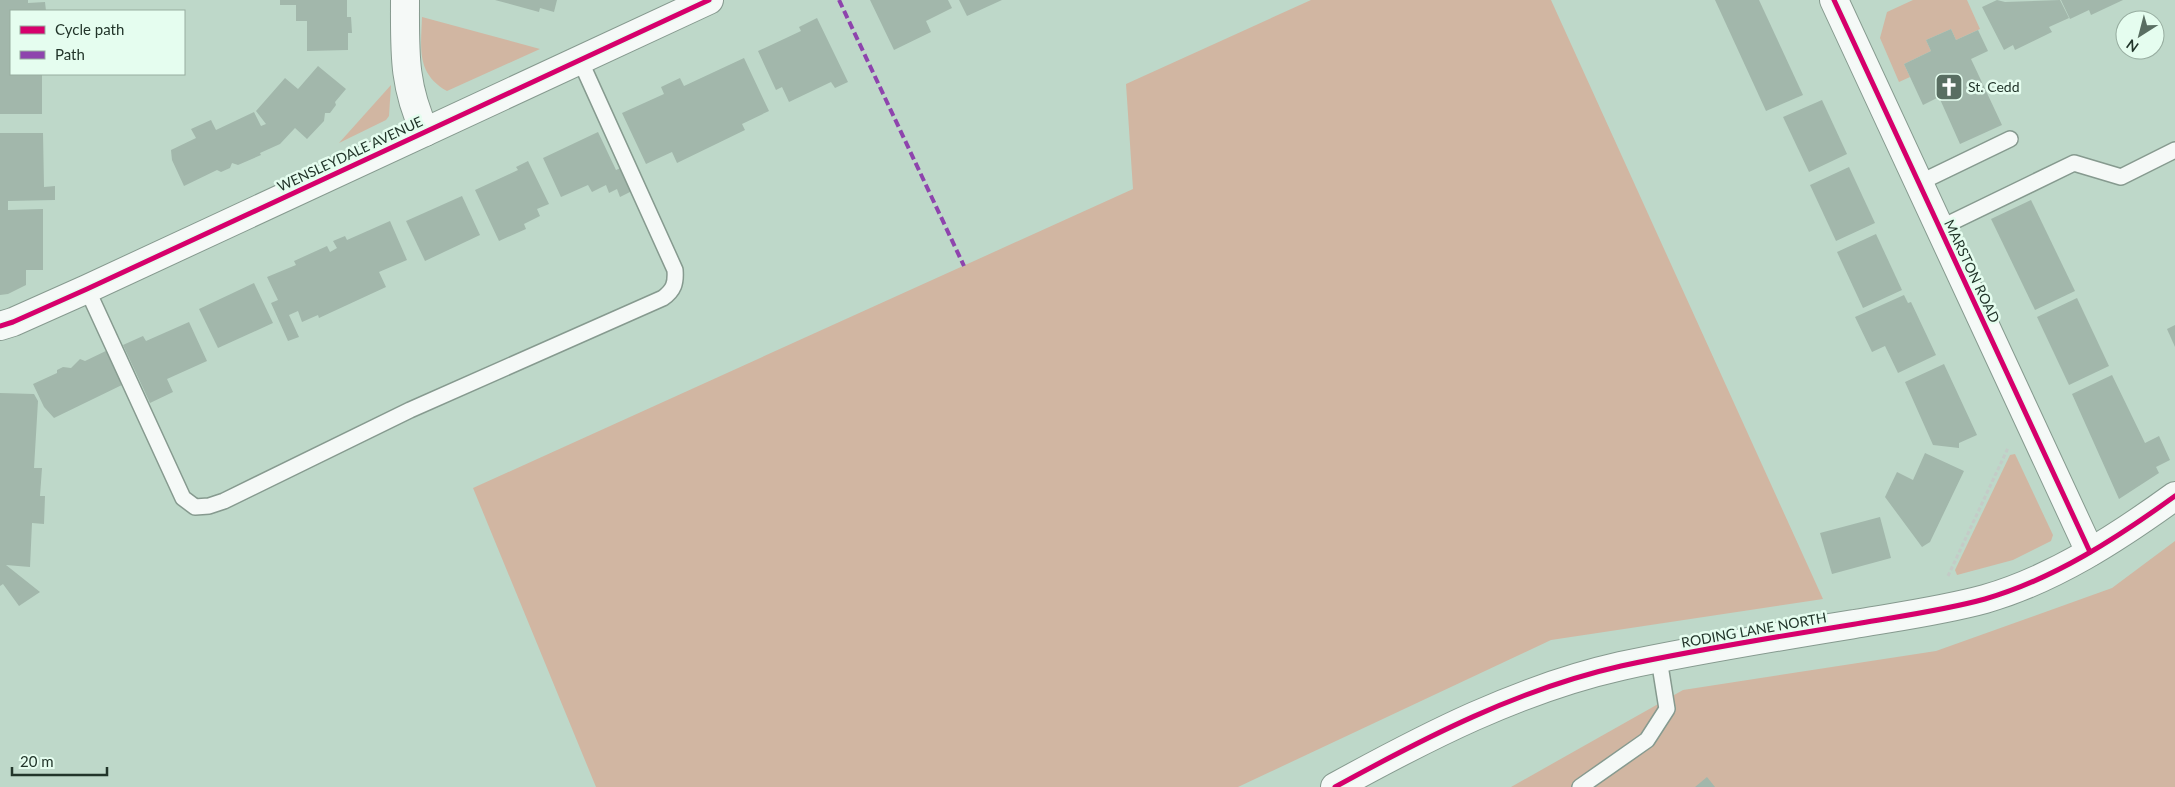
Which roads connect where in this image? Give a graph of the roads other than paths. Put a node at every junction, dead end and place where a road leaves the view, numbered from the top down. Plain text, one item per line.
1 (404, 0) edge
2 (709, 0) edge
3 (1838, 1) edge
4 (580, 60) junction
5 (425, 132) junction
6 (2010, 139) dead end
7 (2175, 150) edge
8 (1919, 183) junction
9 (1940, 228) junction
10 (87, 289) junction
11 (0, 326) edge
12 (2175, 496) edge
13 (2090, 552) junction
14 (1659, 659) junction
15 (1335, 787) edge
16 (1580, 787) edge

1 - 5 street
2 - 4 street, WENSLEYDALE AVENUE
3 - 8 street, MARSTON ROAD
4 - 5 street, WENSLEYDALE AVENUE
4 - 10 lane
5 - 10 street, WENSLEYDALE AVENUE
6 - 8 lane
7 - 9 lane
8 - 9 street, MARSTON ROAD
9 - 13 street, MARSTON ROAD
10 - 11 street, WENSLEYDALE AVENUE
12 - 13 street, RODING LANE NORTH
13 - 14 street, RODING LANE NORTH
14 - 15 street, RODING LANE NORTH
14 - 16 lane

